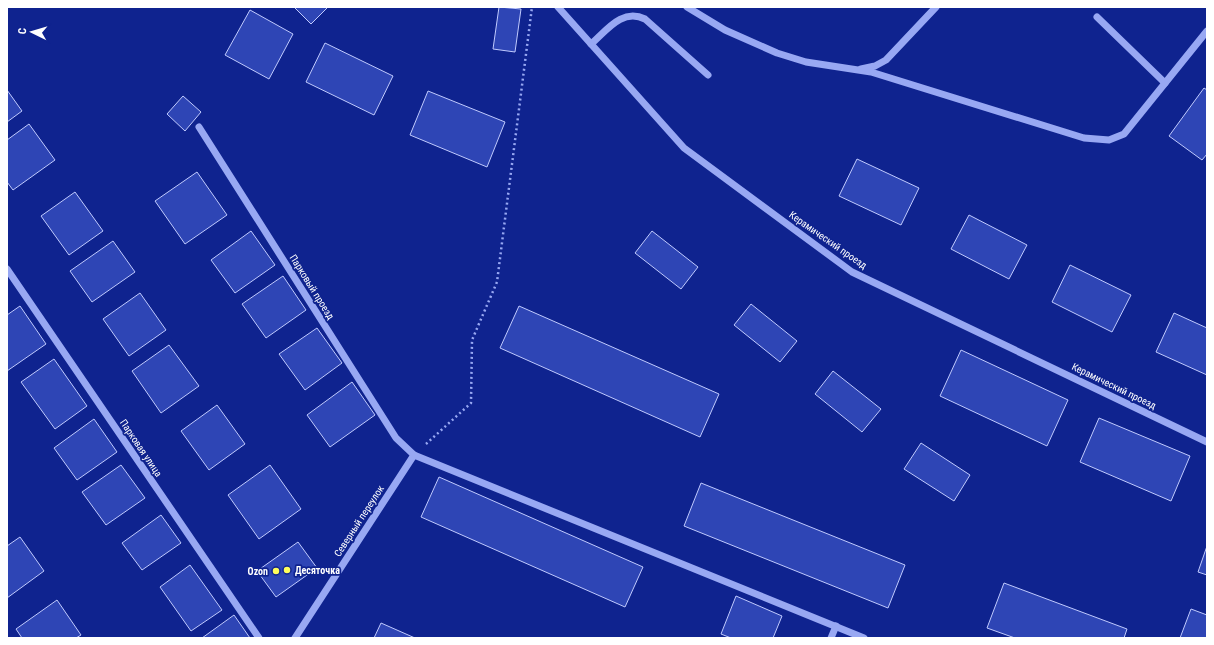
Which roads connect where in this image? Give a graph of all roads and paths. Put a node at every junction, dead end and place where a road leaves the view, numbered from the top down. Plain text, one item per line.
1 (532, 7) edge
2 (558, 7) edge
3 (687, 7) edge
4 (936, 7) edge
5 (1097, 17) dead end
6 (1207, 31) edge
7 (591, 44) junction
8 (853, 70) junction
9 (708, 75) dead end
10 (1165, 83) junction
11 (199, 127) dead end
12 (7, 269) edge
13 (1207, 442) edge
14 (414, 455) junction
15 (836, 626) junction
16 (259, 638) edge
17 (295, 638) edge
18 (831, 638) edge
19 (864, 638) edge

1 - 14 path
2 - 7 street, Керамический проезд
3 - 8 street
4 - 8 street
5 - 10 street
6 - 10 street
7 - 9 street
7 - 13 street, Керамический проезд
8 - 10 street
11 - 14 street, Парковый проезд
12 - 16 street, Парковая улица
14 - 15 street
14 - 17 street, Северный переулок
15 - 18 street
15 - 19 street

